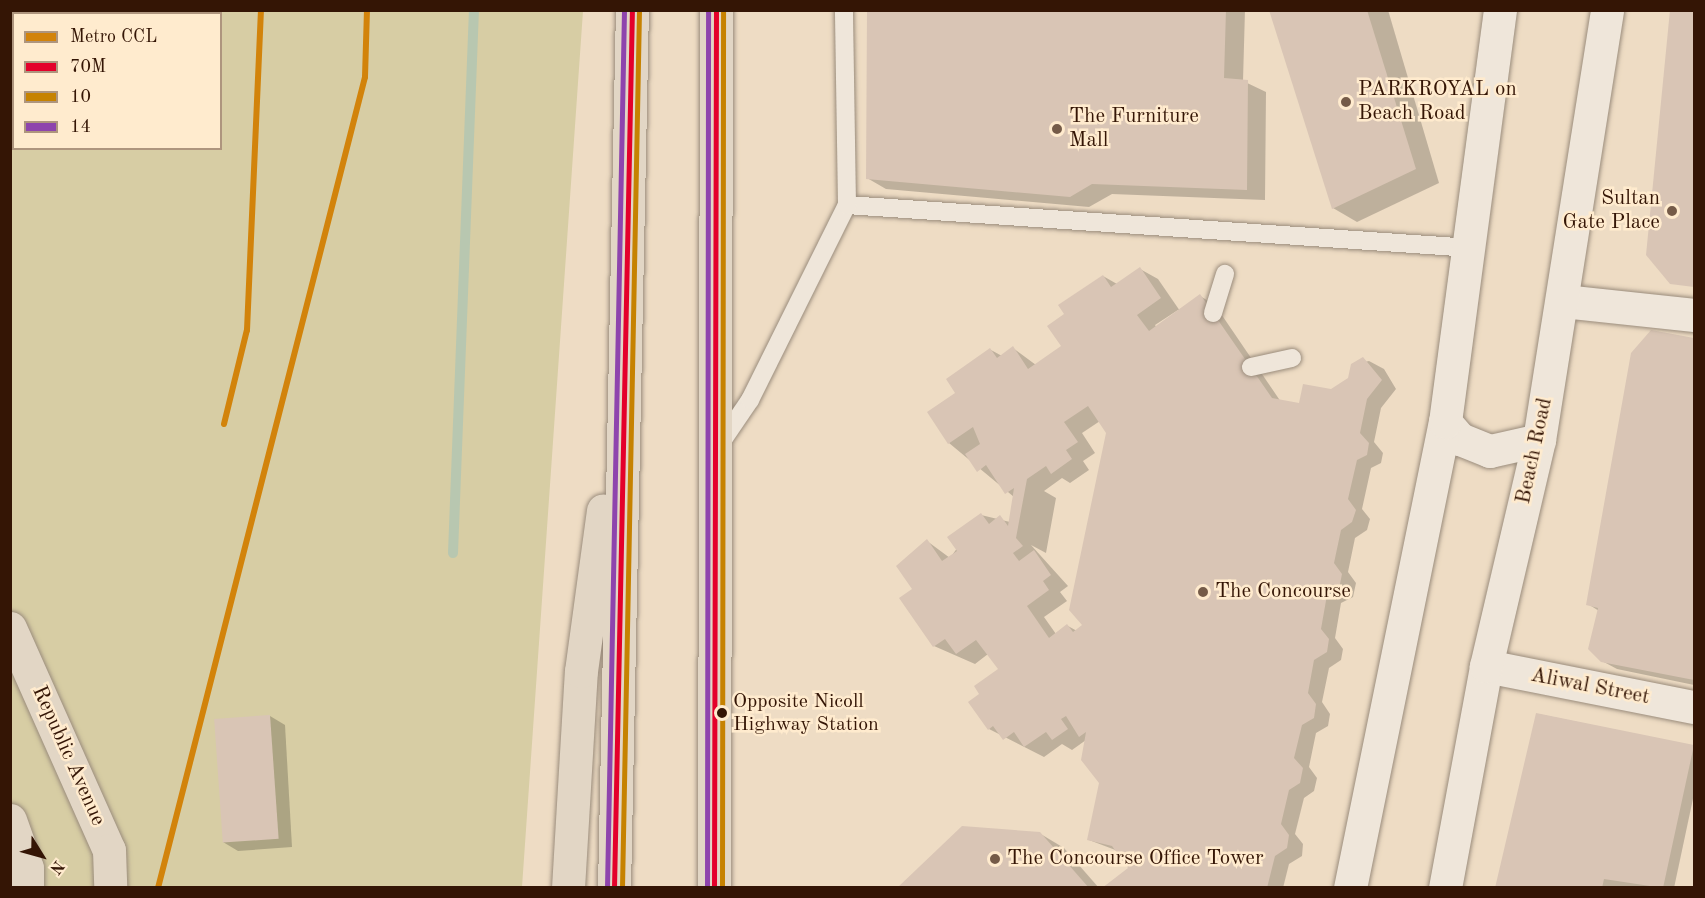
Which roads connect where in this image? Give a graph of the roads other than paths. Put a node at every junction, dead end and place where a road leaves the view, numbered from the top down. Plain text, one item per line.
1 (632, 10) edge
2 (716, 10) edge
3 (844, 10) edge
4 (1607, 10) edge
5 (1493, 13) edge
6 (847, 205) junction
7 (1472, 248) junction
8 (1225, 274) dead end
9 (1563, 301) junction
10 (1214, 313) dead end
11 (1695, 315) edge
12 (1292, 358) dead end
13 (623, 360) junction
14 (1251, 367) dead end
15 (1445, 422) junction
16 (1539, 440) junction
17 (713, 455) junction
18 (10, 628) edge
19 (1486, 666) junction
20 (1695, 707) edge
21 (10, 820) edge
22 (27, 888) edge
23 (110, 888) edge
24 (567, 888) edge
25 (614, 888) edge
26 (714, 888) edge
27 (1350, 888) edge
28 (1445, 888) edge

1 - 13 main road
2 - 17 main road
3 - 6 lane
4 - 9 main road, Beach Road
5 - 7 main road
6 - 7 lane
6 - 17 lane
7 - 15 main road
8 - 10 lane
9 - 11 main road
9 - 16 main road, Beach Road
12 - 14 lane
13 - 24 main road
13 - 25 main road
15 - 16 main road
15 - 27 main road
16 - 19 main road, Beach Road
17 - 26 main road
18 - 23 main road, Republic Avenue
19 - 20 main road, Aliwal Street
19 - 28 main road, Beach Road
21 - 22 main road

